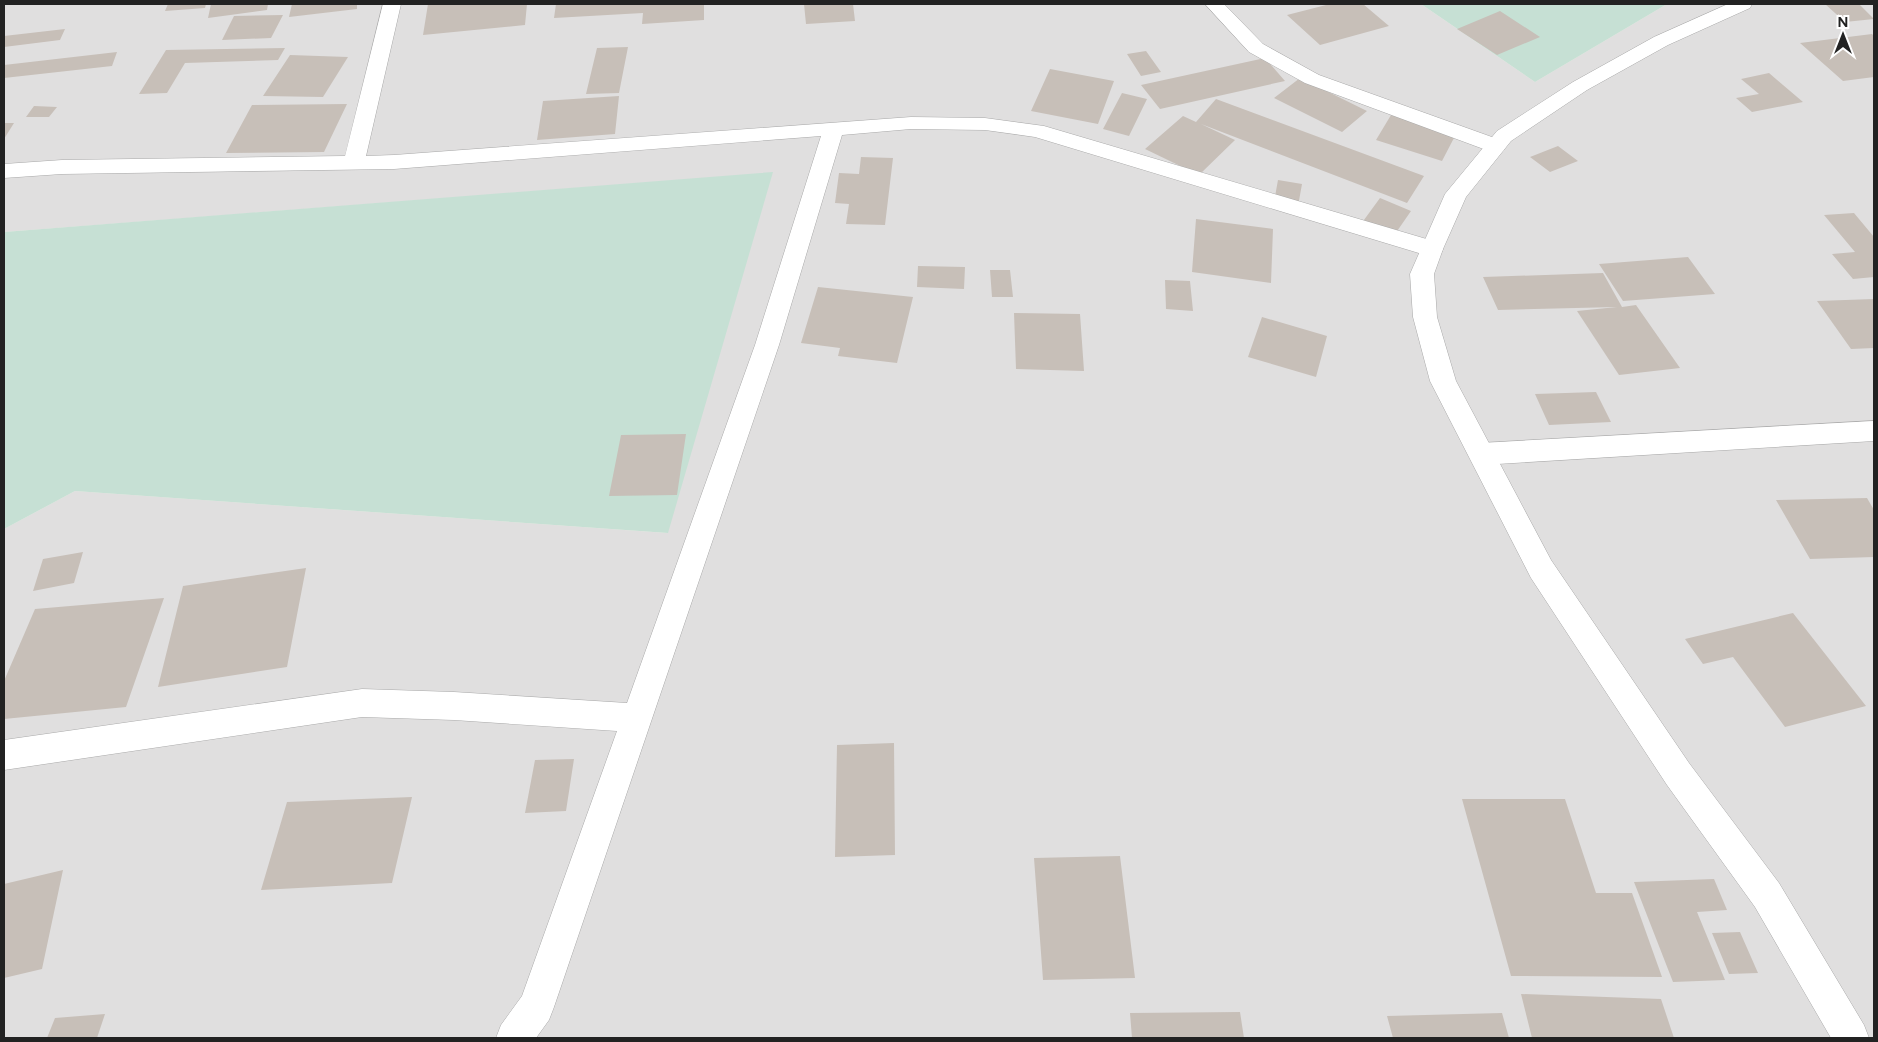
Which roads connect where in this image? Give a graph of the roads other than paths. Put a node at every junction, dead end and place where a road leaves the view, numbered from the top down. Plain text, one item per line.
1 (392, 4) edge
2 (1214, 4) edge
3 (1743, 4) edge
4 (834, 128) junction
5 (1496, 146) junction
6 (354, 162) junction
7 (4, 171) edge
8 (1432, 249) junction
9 (1874, 431) edge
10 (1481, 454) junction
11 (638, 718) junction
12 (4, 755) edge
13 (514, 1038) edge
14 (1851, 1038) edge

1 - 6 street
2 - 5 street
3 - 5 street
4 - 6 street
4 - 8 street
4 - 11 street
5 - 8 street
6 - 7 street
8 - 10 street
9 - 10 street
10 - 14 street
11 - 12 street
11 - 13 street

